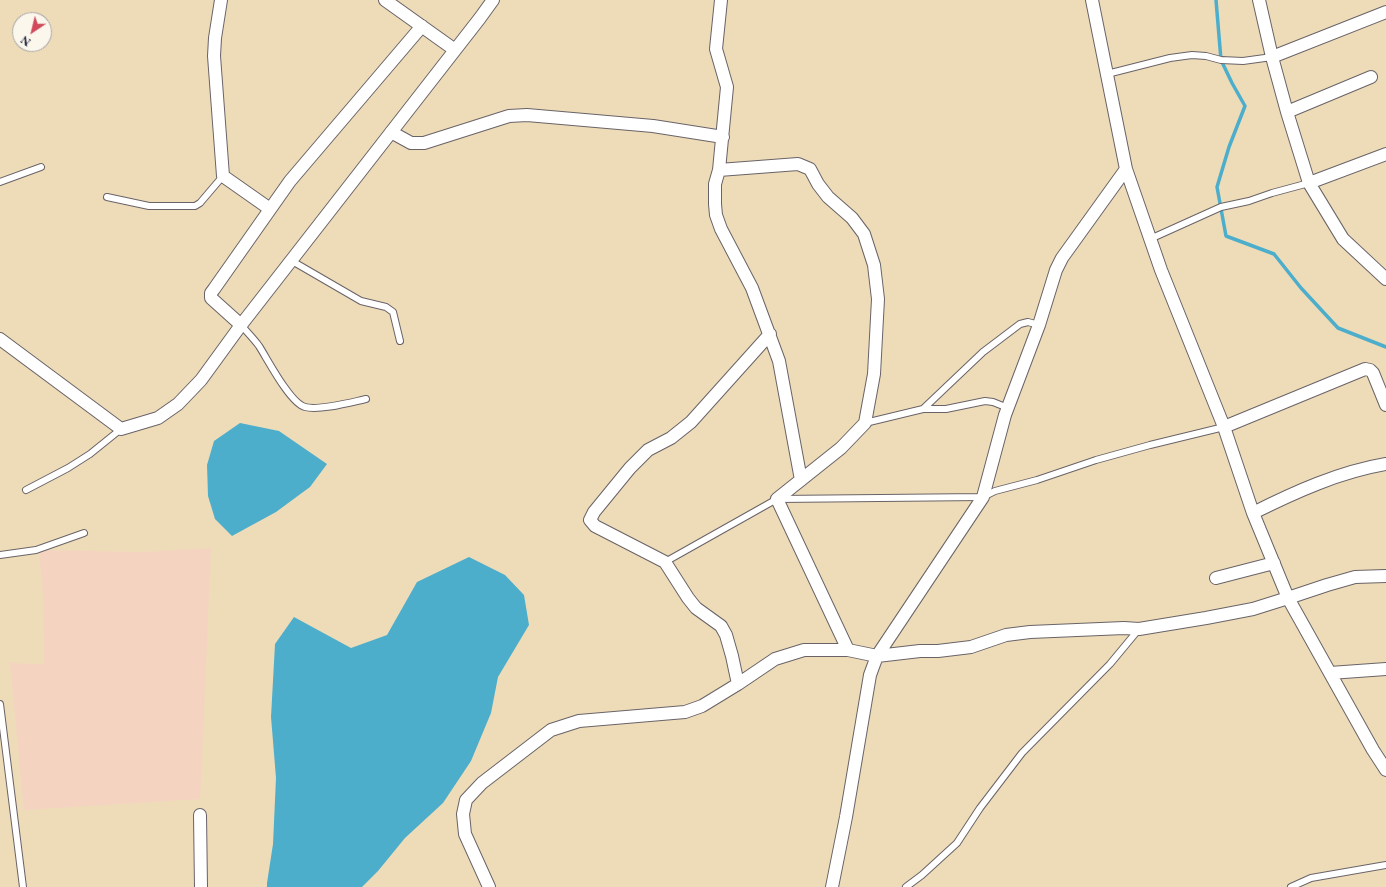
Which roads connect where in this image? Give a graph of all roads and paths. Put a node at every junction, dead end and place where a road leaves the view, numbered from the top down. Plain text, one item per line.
1 (221, 0) edge
2 (385, 0) edge
3 (493, 0) edge
4 (721, 0) edge
5 (1092, 0) edge
6 (1259, 0) edge
7 (1386, 12) edge
8 (422, 26) junction
9 (455, 50) junction
10 (1272, 57) junction
11 (1107, 74) junction
12 (1371, 77) dead end
13 (1287, 112) junction
14 (391, 132) junction
15 (723, 137) junction
16 (1386, 154) edge
17 (41, 167) dead end
18 (1126, 169) junction
19 (719, 170) junction
20 (223, 176) junction
21 (0, 182) edge
22 (1309, 183) junction
23 (107, 197) dead end
24 (270, 209) junction
25 (1150, 239) junction
26 (292, 261) junction
27 (1385, 276) edge
28 (241, 325) junction
29 (1038, 325) junction
30 (770, 334) junction
31 (0, 339) edge
32 (400, 341) dead end
33 (366, 399) dead end
34 (1386, 405) edge
35 (1008, 408) junction
36 (923, 409) junction
37 (865, 423) junction
38 (1224, 428) junction
39 (121, 429) junction
40 (1386, 464) edge
41 (801, 480) junction
42 (26, 490) dead end
43 (983, 496) junction
44 (777, 499) junction
45 (1253, 513) junction
46 (84, 533) dead end
47 (0, 555) edge
48 (665, 562) junction
49 (1274, 564) junction
50 (1386, 576) edge
51 (1216, 578) dead end
52 (1288, 598) junction
53 (1139, 629) junction
54 (848, 650) junction
55 (877, 656) junction
56 (1386, 669) edge
57 (1330, 673) junction
58 (738, 684) junction
59 (0, 704) edge
60 (1386, 749) edge
61 (1373, 750) junction
62 (1386, 770) edge
63 (200, 815) dead end
64 (1386, 865) edge
65 (23, 887) edge
66 (201, 887) edge
67 (489, 887) edge
68 (832, 887) edge
69 (906, 887) edge
70 (1291, 887) edge

1 - 20 street
2 - 8 street
3 - 9 street
4 - 15 street
5 - 11 street
6 - 10 street
7 - 10 street
8 - 9 street
8 - 24 street
9 - 14 street
10 - 11 lane
10 - 13 street
11 - 18 street
12 - 13 street
13 - 22 street
14 - 15 street
14 - 26 street
15 - 19 street
16 - 22 street
17 - 21 lane
18 - 25 street
18 - 29 street
19 - 30 street
19 - 37 street
20 - 23 lane
20 - 24 street
22 - 25 lane
22 - 27 street
24 - 28 street
25 - 38 street
26 - 28 street
26 - 32 lane
28 - 33 lane
28 - 39 street
29 - 35 street
29 - 36 lane
30 - 41 street
30 - 48 street
31 - 39 street
34 - 38 street
35 - 36 lane
35 - 43 street
36 - 37 lane
37 - 41 street
38 - 43 lane
38 - 45 street
39 - 42 lane
40 - 45 street
41 - 44 street
43 - 44 lane
43 - 55 street
44 - 48 lane
44 - 54 street
45 - 49 street
46 - 47 lane
48 - 58 street
49 - 51 street
49 - 52 street
50 - 52 street
52 - 53 street
52 - 57 street
53 - 55 street
53 - 69 lane
54 - 55 street
54 - 58 street
55 - 68 street
56 - 57 street
57 - 61 street
58 - 67 street
59 - 65 lane
60 - 61 street
61 - 62 street
63 - 66 street
64 - 70 lane

